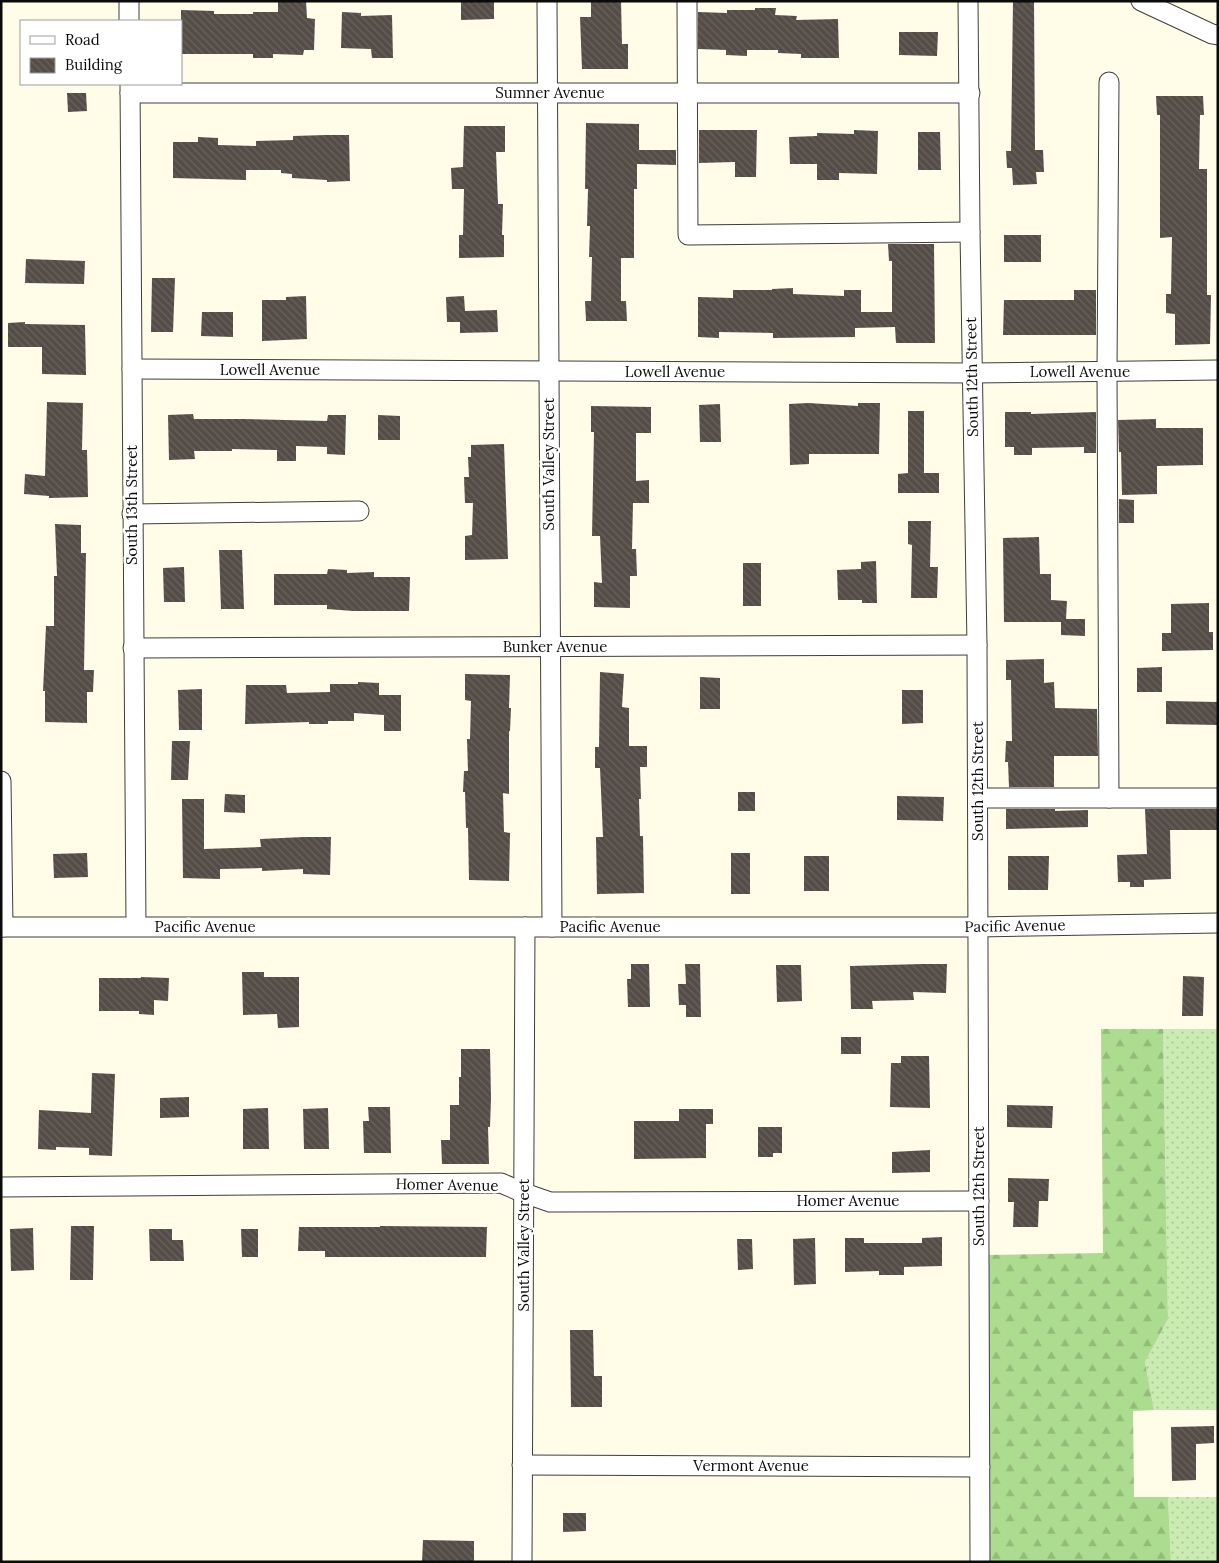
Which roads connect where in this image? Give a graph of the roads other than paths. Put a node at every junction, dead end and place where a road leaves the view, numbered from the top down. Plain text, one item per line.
1 (129, 1) edge
2 (547, 1) edge
3 (687, 1) edge
4 (968, 1) edge
5 (1141, 1) edge
6 (129, 20) edge
7 (1218, 35) edge
8 (1109, 82) dead end
9 (130, 89) edge
10 (970, 92) junction
11 (548, 93) junction
12 (687, 93) junction
13 (970, 232) junction
14 (132, 369) junction
15 (1218, 370) edge
16 (549, 372) junction
17 (1107, 372) junction
18 (972, 373) junction
19 (359, 511) dead end
20 (132, 514) junction
21 (977, 645) junction
22 (550, 647) junction
23 (133, 648) junction
24 (1, 781) edge
25 (978, 798) junction
26 (1109, 798) junction
27 (1218, 798) edge
28 (1218, 923) edge
29 (136, 926) junction
30 (2, 927) edge
31 (525, 927) junction
32 (552, 927) junction
33 (978, 927) junction
34 (1, 1188) edge
35 (524, 1193) junction
36 (979, 1201) junction
37 (522, 1464) junction
38 (980, 1467) junction
39 (522, 1562) edge
40 (980, 1562) edge

1 - 6 street
2 - 11 street, South Valley Street
3 - 12 street
4 - 10 street, South 12th Street
5 - 7 street
8 - 17 street
9 - 11 street, Sumner Avenue
9 - 14 street, South 13th Street
10 - 12 street, Sumner Avenue
10 - 13 street, South 12th Street
11 - 12 street, Sumner Avenue
11 - 16 street, South Valley Street
12 - 13 street
13 - 18 street, South 12th Street
14 - 16 street, Lowell Avenue
14 - 20 street, South 13th Street
15 - 17 street, Lowell Avenue
16 - 18 street, Lowell Avenue
16 - 22 street, South Valley Street
17 - 18 street, Lowell Avenue
17 - 26 street
18 - 21 street, South 12th Street
19 - 20 street
20 - 23 street, South 13th Street
21 - 22 street, Bunker Avenue
21 - 25 street, South 12th Street
22 - 23 street, Bunker Avenue
22 - 32 street, South Valley Street
23 - 29 street, South 13th Street
24 - 30 street
25 - 26 street
25 - 33 street, South 12th Street
26 - 27 street
28 - 33 street, Pacific Avenue
29 - 30 street, Pacific Avenue
29 - 31 street, Pacific Avenue
31 - 32 street, Pacific Avenue
31 - 35 street, South Valley Street
32 - 33 street, Pacific Avenue
33 - 36 street, South 12th Street
34 - 35 street, Homer Avenue
35 - 36 street, Homer Avenue
35 - 37 street, South Valley Street
36 - 38 street, South 12th Street
37 - 38 street, Vermont Avenue
37 - 39 street, South Valley Street
38 - 40 street, South 12th Street

